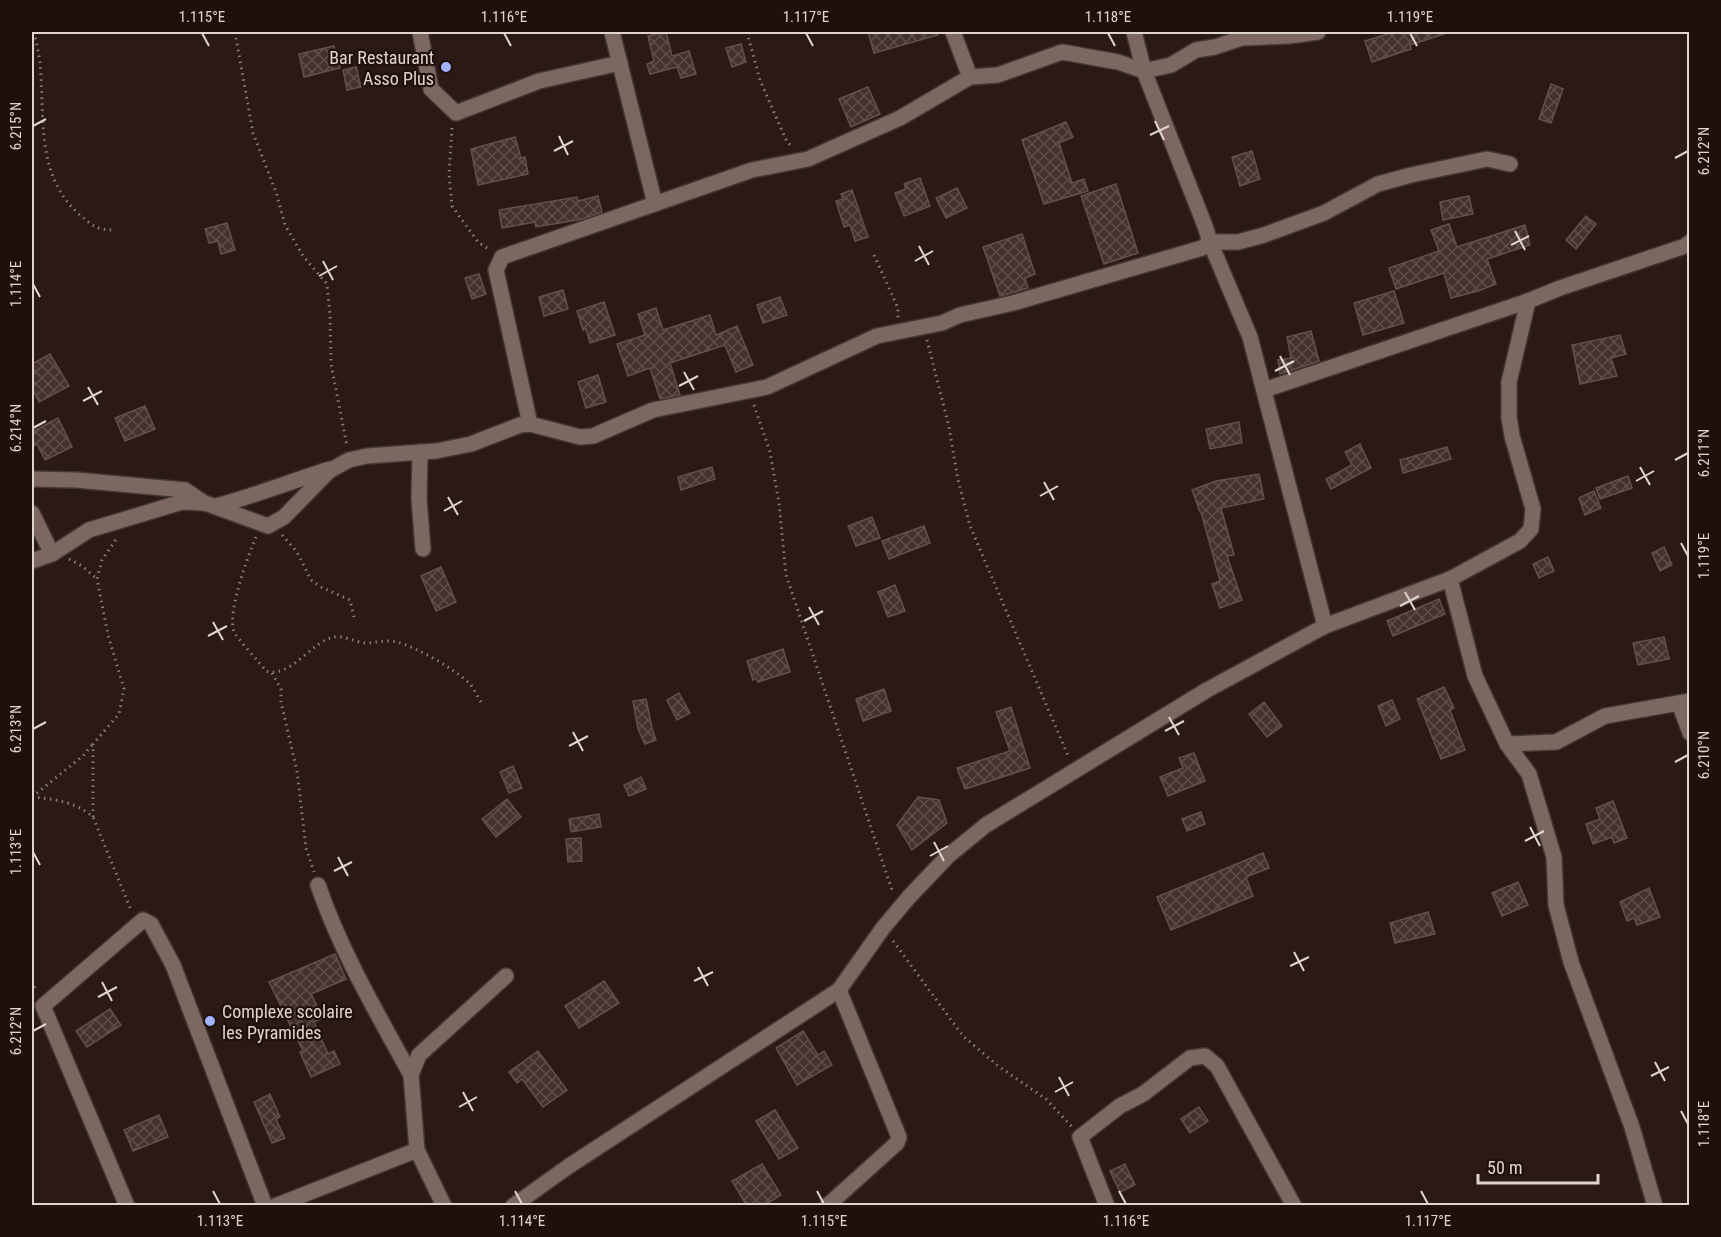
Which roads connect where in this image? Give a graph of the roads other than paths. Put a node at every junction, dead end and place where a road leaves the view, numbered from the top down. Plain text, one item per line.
1 (420, 32) edge
2 (612, 32) edge
3 (953, 32) edge
4 (1134, 32) edge
5 (1318, 32) edge
6 (620, 63) junction
7 (1144, 71) junction
8 (970, 77) junction
9 (1510, 164) dead end
10 (655, 204) junction
11 (1210, 242) junction
12 (1689, 243) edge
13 (1528, 301) junction
14 (1264, 390) junction
15 (530, 424) junction
16 (420, 452) junction
17 (345, 462) junction
18 (32, 479) edge
19 (211, 505) junction
20 (32, 513) edge
21 (423, 549) dead end
22 (52, 554) junction
23 (32, 561) edge
24 (1450, 579) junction
25 (1325, 627) junction
26 (1684, 702) edge
27 (1689, 733) edge
28 (1508, 744) junction
29 (318, 885) road end
30 (506, 976) dead end
31 (839, 990) junction
32 (411, 1075) junction
33 (417, 1150) junction
34 (127, 1206) edge
35 (265, 1206) edge
36 (275, 1206) edge
37 (444, 1206) edge
38 (513, 1206) edge
39 (827, 1206) edge
40 (1107, 1206) edge
41 (1294, 1206) edge
42 (1655, 1206) edge

1 - 6 street
2 - 6 street
3 - 8 street
4 - 7 street
5 - 7 street
6 - 10 street
7 - 8 street
7 - 11 street
8 - 10 street
9 - 11 street
10 - 15 street
11 - 14 street
11 - 15 street
12 - 13 street
13 - 14 street
13 - 24 street
14 - 25 street
15 - 16 street
16 - 17 street
16 - 21 street
17 - 19 street
17 - 19 street
18 - 19 street
19 - 22 street
20 - 22 street
22 - 23 street
24 - 25 street
24 - 28 street
25 - 31 street
26 - 27 street
26 - 28 street
28 - 42 street
29 - 32 street
30 - 32 street
31 - 38 street
31 - 39 street
32 - 33 street
33 - 36 street
33 - 37 street
34 - 35 street
40 - 41 street

